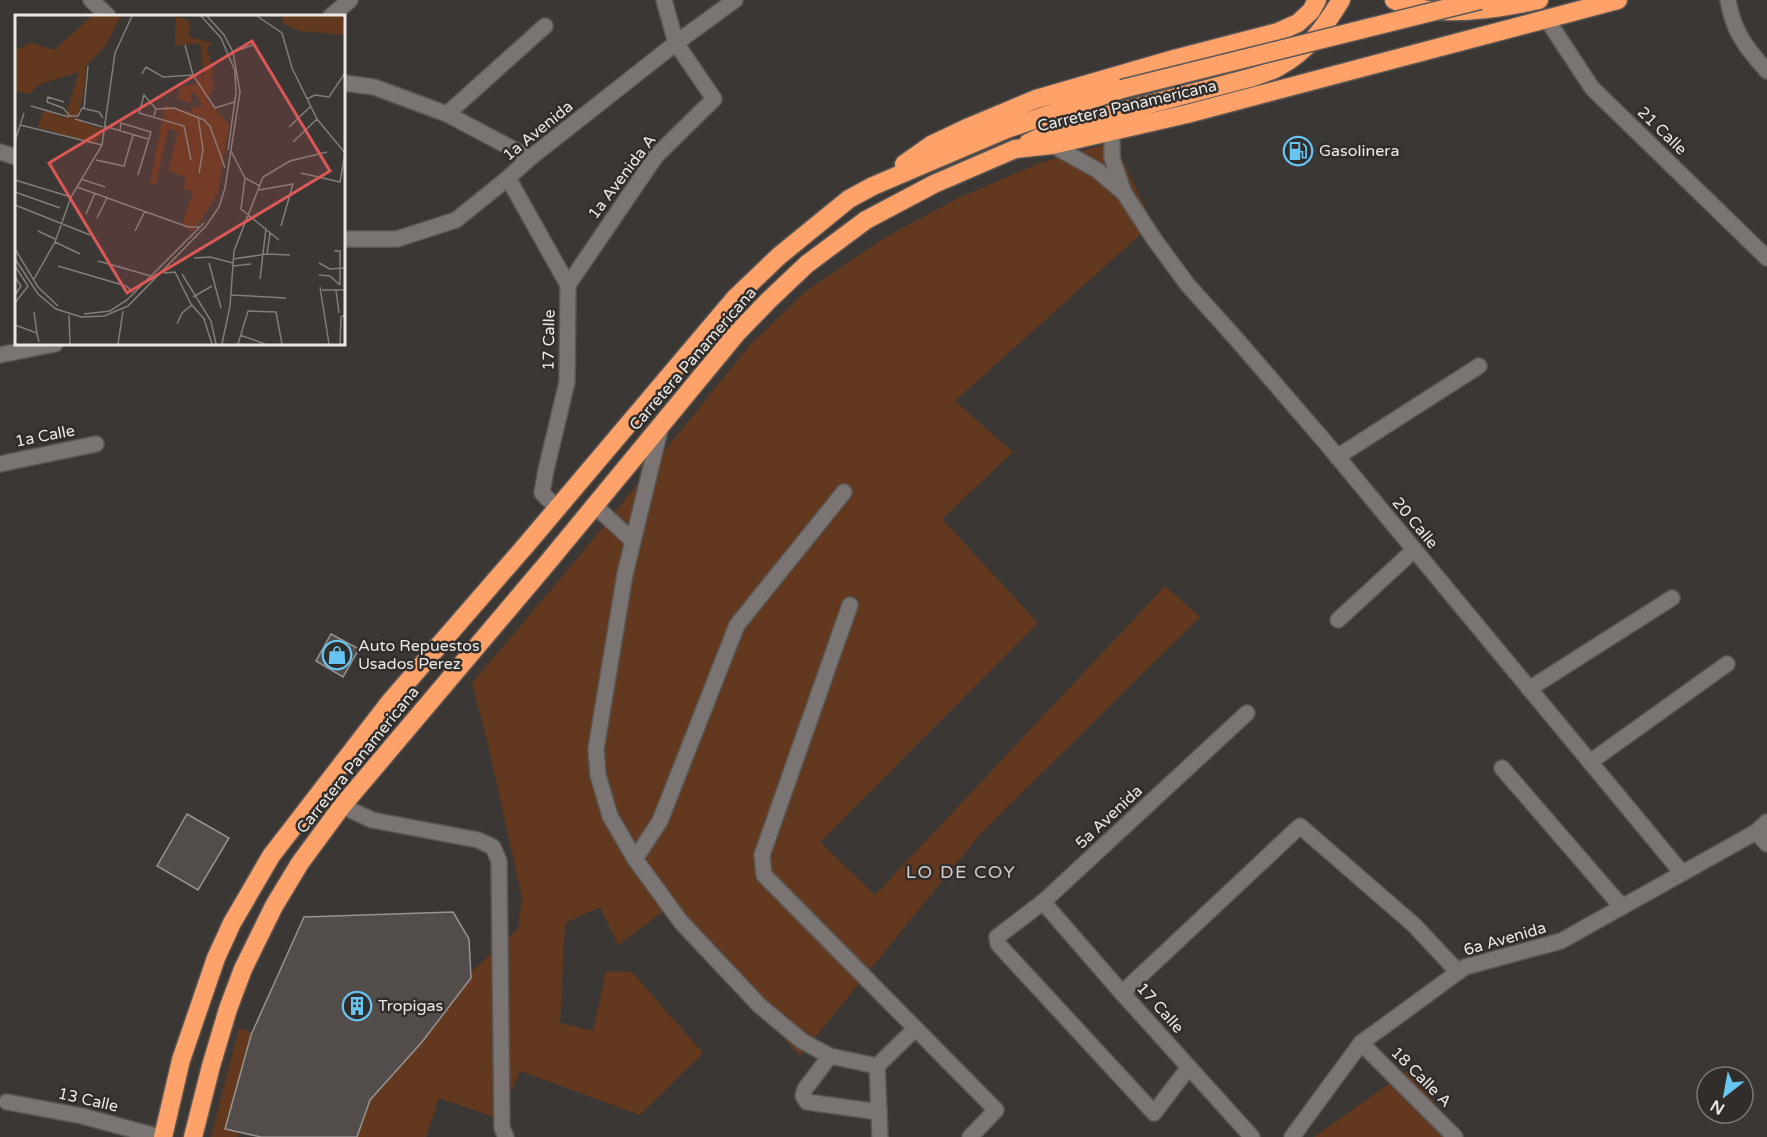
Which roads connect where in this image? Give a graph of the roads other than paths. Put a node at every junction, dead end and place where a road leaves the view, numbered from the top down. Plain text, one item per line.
1 (91, 0) edge
2 (350, 0) edge
3 (664, 0) edge
4 (735, 0) edge
5 (1317, 0) edge
6 (1341, 0) edge
7 (1394, 0) edge
8 (1480, 0) edge
9 (1539, 0) edge
10 (1618, 0) edge
11 (1728, 0) edge
12 (107, 15) edge
13 (332, 15) edge
14 (1546, 18) junction
15 (545, 26) dead end
16 (676, 43) junction
17 (1767, 70) edge
18 (345, 83) edge
19 (447, 114) junction
20 (1112, 133) junction
21 (1052, 146) junction
22 (1015, 149) junction
23 (0, 152) edge
24 (15, 157) edge
25 (530, 158) junction
26 (508, 178) junction
27 (873, 186) junction
28 (1124, 194) junction
29 (345, 239) edge
30 (1767, 258) edge
31 (568, 285) junction
32 (50, 345) edge
33 (0, 355) edge
34 (1479, 366) dead end
35 (661, 426) junction
36 (96, 444) dead end
37 (1337, 457) junction
38 (0, 464) edge
39 (844, 492) dead end
40 (594, 505) junction
41 (557, 508) junction
42 (633, 541) junction
43 (1414, 550) junction
44 (1672, 598) dead end
45 (850, 604) dead end
46 (1338, 620) dead end
47 (1727, 664) dead end
48 (1529, 689) junction
49 (1247, 713) dead end
50 (1590, 762) junction
51 (1502, 768) dead end
52 (342, 806) junction
53 (1761, 827) edge
54 (1767, 844) edge
55 (635, 859) junction
56 (1682, 873) junction
57 (1043, 902) junction
58 (1622, 907) junction
59 (1458, 972) junction
60 (1122, 993) junction
61 (915, 1029) junction
62 (1361, 1043) junction
63 (830, 1056) junction
64 (877, 1066) junction
65 (1189, 1066) junction
66 (8, 1102) dead end
67 (879, 1112) junction
68 (162, 1137) edge
69 (193, 1137) edge
70 (506, 1137) edge
71 (880, 1137) edge
72 (970, 1137) edge
73 (1252, 1137) edge
74 (1292, 1137) edge
75 (1455, 1137) edge

1 - 12 street
2 - 13 street
3 - 16 street
4 - 16 street, 1a Avenida
5 - 27 highway
6 - 22 highway
7 - 9 highway
8 - 27 highway, Carretera Panamericana, bridge
10 - 14 highway, Carretera Panamericana
11 - 17 street
14 - 20 highway, Carretera Panamericana
14 - 30 street, 21 Calle
15 - 19 street
16 - 25 street, 1a Avenida
16 - 31 street, 1a Avenida A
18 - 19 street
19 - 25 street
20 - 21 highway, Carretera Panamericana
20 - 28 street, 20 Calle
21 - 22 highway, Carretera Panamericana
21 - 28 street, 20 Calle
22 - 35 highway, Carretera Panamericana
23 - 24 street
25 - 26 street, 1a Avenida
26 - 29 street, 1a Avenida
26 - 31 street, 17 Calle
27 - 41 highway, Carretera Panamericana
28 - 37 street, 20 Calle
31 - 41 street, 17 Calle
32 - 33 street
34 - 37 street
35 - 40 highway, Carretera Panamericana
35 - 42 street
36 - 38 street, 1a Calle
37 - 43 street, 20 Calle
39 - 55 street
40 - 42 street
40 - 52 highway, Carretera Panamericana
41 - 68 highway, Carretera Panamericana
42 - 55 street
43 - 46 street
43 - 48 street, 20 Calle
44 - 48 street
45 - 61 street
47 - 50 street
48 - 50 street, 20 Calle
49 - 57 street, 5a Avenida
50 - 56 street, 20 Calle
51 - 58 street
52 - 69 highway, Carretera Panamericana
52 - 70 street
53 - 54 street
53 - 56 street, 6a Avenida
55 - 63 street
56 - 58 street, 6a Avenida
57 - 60 street, 17 Calle
57 - 65 street, 5a Avenida
58 - 59 street, 6a Avenida
59 - 60 street
59 - 62 street, 6a Avenida
60 - 65 street, 17 Calle
61 - 64 street
61 - 72 street
62 - 74 street, 6a Avenida
62 - 75 street, 18 Calle A
63 - 64 street
63 - 67 street
64 - 67 street
65 - 73 street, 17 Calle
66 - 68 street, 13 Calle
67 - 71 street

